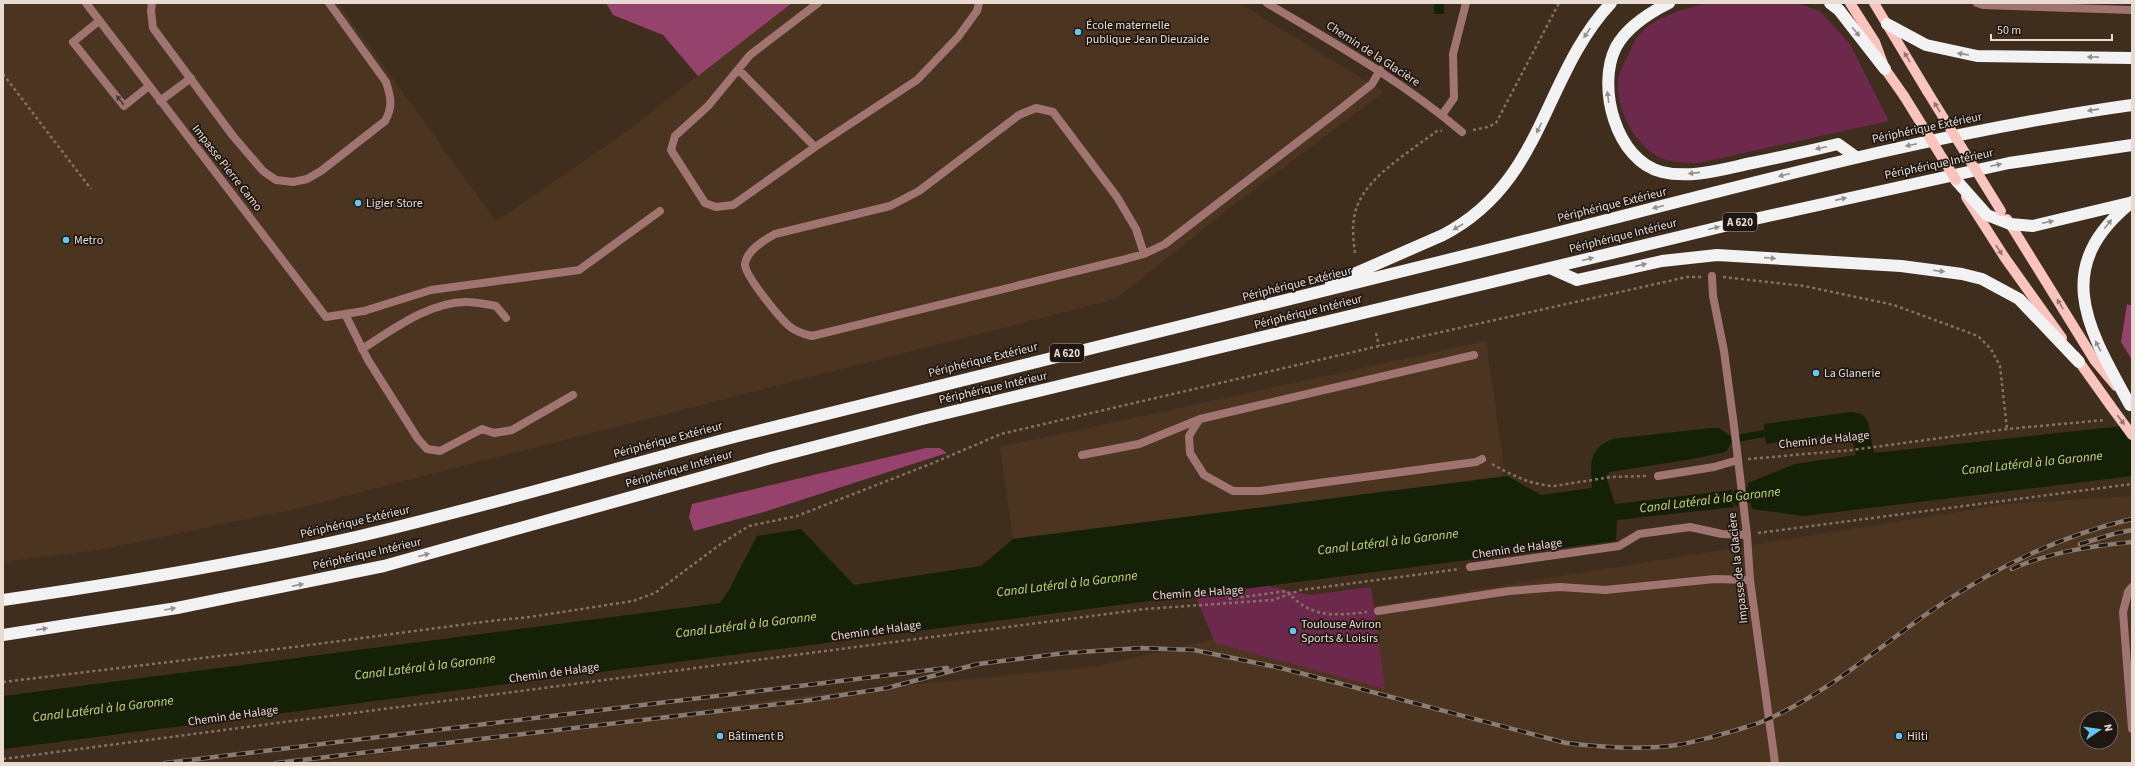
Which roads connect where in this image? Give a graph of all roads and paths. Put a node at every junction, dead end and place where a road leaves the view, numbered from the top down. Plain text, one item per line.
1 (86, 3) edge
2 (152, 3) edge
3 (329, 3) edge
4 (818, 3) edge
5 (979, 3) edge
6 (1267, 3) edge
7 (1466, 3) edge
8 (1558, 3) edge
9 (1611, 3) edge
10 (1669, 3) edge
11 (1830, 3) edge
12 (1850, 3) edge
13 (1874, 3) edge
14 (1977, 3) edge
15 (2132, 10) edge
16 (100, 21) junction
17 (1887, 24) junction
18 (2132, 58) edge
19 (1885, 69) junction
20 (739, 70) junction
21 (1380, 70) junction
22 (3, 74) edge
23 (191, 78) junction
24 (149, 86) junction
25 (160, 101) junction
26 (2132, 105) edge
27 (1442, 115) junction
28 (1462, 132) junction
29 (2132, 145) edge
30 (815, 147) junction
31 (1856, 157) junction
32 (1956, 180) joint
33 (91, 189) dead end
34 (2132, 202) edge
35 (660, 211) dead end
36 (1982, 216) junction
37 (2010, 224) junction
38 (1355, 253) dead end
39 (1144, 254) junction
40 (1550, 268) junction
41 (1712, 276) junction
42 (1299, 298) junction
43 (345, 314) junction
44 (506, 318) dead end
45 (1376, 333) dead end
46 (1379, 346) junction
47 (362, 349) junction
48 (1474, 355) dead end
49 (2079, 362) junction
50 (573, 395) dead end
51 (2131, 406) edge
52 (1200, 419) junction
53 (2112, 419) dead end
54 (2007, 429) junction
55 (2132, 435) edge
56 (1082, 455) dead end
57 (1482, 459) joint
58 (1738, 460) junction
59 (1658, 476) joint
60 (2132, 484) edge
61 (1747, 535) junction
62 (1470, 567) joint
63 (1750, 580) junction
64 (2132, 587) edge
65 (1226, 594) dead end
66 (1290, 594) junction
67 (3, 600) edge
68 (1378, 611) joint
69 (3, 635) edge
70 (3, 682) edge
71 (2132, 729) edge
72 (3, 759) edge
73 (1775, 763) edge

1 - 16 street, Impasse Pierre Camo
2 - 23 street
3 - 23 street
4 - 20 street
5 - 30 street
6 - 21 street, Chemin de la Glacière
7 - 27 street
8 - 28 path
9 -> 42 highway
31 -> 10 highway
11 -> 19 highway
12 - 19 main road
13 - 17 main road
14 - 15 street
16 - 24 street, Impasse Pierre Camo
24 -> 16 street
18 -> 17 highway
37 -> 17 main road, bridge
19 - 32 main road, bridge
20 - 30 street
20 - 30 street
21 - 27 street, Chemin de la Glacière
21 - 39 street
22 - 33 path
23 - 25 street
24 - 25 street, Impasse Pierre Camo
25 - 43 street, Impasse Pierre Camo
26 -> 31 highway, Périphérique Extérieur / A 620
27 - 28 street, Chemin de la Glacière
28 - 38 path
40 -> 29 highway, Périphérique Intérieur / A 620
31 -> 42 highway, Périphérique Extérieur / A 620
32 - 36 highway
37 -> 34 highway
51 -> 34 highway
35 - 43 street, Impasse Pierre Camo
36 - 37 highway
36 -> 49 main road
51 -> 37 main road
39 - 39 street
40 -> 49 highway
69 -> 40 highway, Périphérique Intérieur / A 620
41 - 46 path
41 - 54 path
41 - 58 street, Impasse de la Glacière
42 - 67 highway, Périphérique Extérieur / A 620
43 - 47 street
44 - 47 street
45 - 46 path
46 - 70 path
47 - 50 street
48 - 52 street
49 -> 55 main road, bridge
52 - 56 street
52 - 57 street
53 - 54 path, Chemin de Halage
54 - 58 path, Chemin de Halage
57 - 59 path
58 - 59 street
58 - 61 street, Impasse de la Glacière
60 - 61 path
61 - 62 street, Chemin de Halage
61 - 63 street, Impasse de la Glacière
62 - 66 path, Chemin de Halage
63 - 68 street
63 - 73 street, Impasse de la Glacière
64 - 71 street
65 - 66 path
66 - 68 path
66 - 72 path, Chemin de Halage

